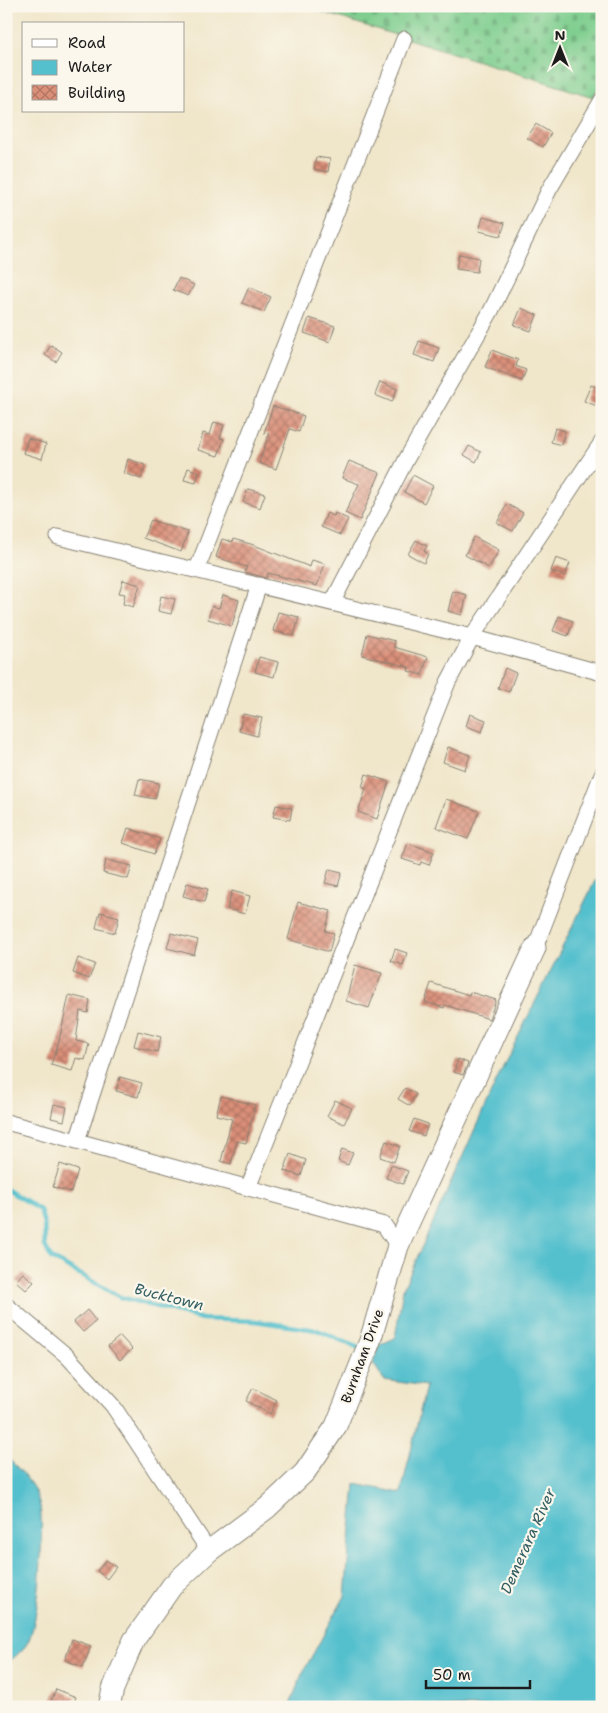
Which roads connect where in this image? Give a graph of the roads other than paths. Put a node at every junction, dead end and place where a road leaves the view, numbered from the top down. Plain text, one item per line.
1 (404, 39) dead end
2 (602, 100) edge
3 (602, 442) edge
4 (58, 538) dead end
5 (197, 570) junction
6 (259, 585) junction
7 (332, 603) junction
8 (472, 637) junction
9 (602, 673) edge
10 (602, 774) edge
11 (535, 948) joint
12 (6, 1122) edge
13 (77, 1141) junction
14 (248, 1188) junction
15 (398, 1246) junction
16 (6, 1305) edge
17 (209, 1551) junction
18 (108, 1707) edge

1 - 5 street
2 - 7 street
3 - 8 street
4 - 5 street
5 - 6 street
6 - 7 street
6 - 13 street
7 - 8 street
8 - 9 street
8 - 14 street
10 - 11 street
11 - 15 street, Burnham Drive
12 - 13 street
13 - 14 street
14 - 15 street
15 - 17 street, Burnham Drive
16 - 17 street
17 - 18 street, Burnham Drive

